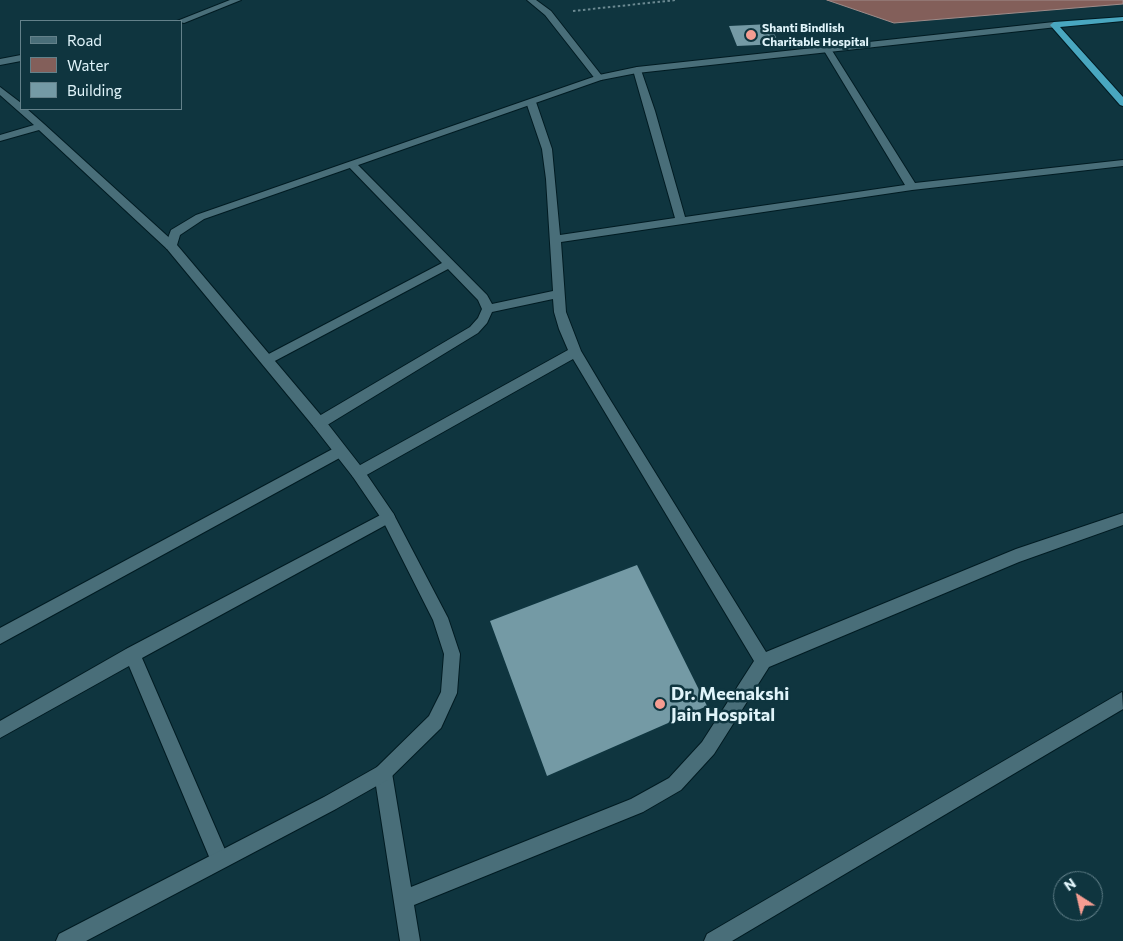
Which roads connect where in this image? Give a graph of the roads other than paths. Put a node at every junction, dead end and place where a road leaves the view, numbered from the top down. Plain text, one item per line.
1 (237, 0) edge
2 (531, 0) edge
3 (1123, 19) edge
4 (182, 21) edge
5 (1054, 25) junction
6 (828, 49) junction
7 (20, 58) edge
8 (0, 62) edge
9 (637, 70) junction
10 (599, 78) junction
11 (0, 90) edge
12 (531, 102) junction
13 (1123, 103) edge
14 (20, 108) edge
15 (22, 110) edge
16 (41, 126) junction
17 (0, 138) edge
18 (1123, 164) edge
19 (352, 165) junction
20 (912, 186) junction
21 (681, 221) junction
22 (556, 239) junction
23 (171, 246) junction
24 (449, 264) junction
25 (559, 294) junction
26 (488, 309) junction
27 (575, 352) junction
28 (267, 360) junction
29 (319, 423) junction
30 (340, 451) junction
31 (358, 473) junction
32 (388, 517) junction
33 (1123, 519) edge
34 (0, 636) edge
35 (132, 655) junction
36 (762, 661) junction
37 (1122, 700) edge
38 (0, 730) edge
39 (383, 773) junction
40 (220, 859) junction
41 (403, 900) junction
42 (66, 941) edge
43 (410, 941) edge
44 (714, 941) edge

1 - 4 street
2 - 10 street
3 - 5 highway
5 - 6 street
5 - 13 highway
6 - 9 street
6 - 20 street
7 - 8 street
9 - 10 street
9 - 21 street
10 - 12 street
11 - 14 street
12 - 19 street
12 - 22 street
15 - 16 street
16 - 17 street
16 - 23 street
18 - 20 street
19 - 23 street
19 - 24 street
20 - 21 street
21 - 22 street
22 - 25 street
23 - 28 street
24 - 26 street
24 - 28 street
25 - 26 street
25 - 27 street
26 - 29 street
27 - 31 street
27 - 36 street
28 - 29 street
29 - 30 street
30 - 31 street
30 - 34 street
31 - 32 street
32 - 35 street
32 - 39 street
33 - 36 street
35 - 38 street
35 - 40 street
36 - 41 street
37 - 44 street
39 - 40 street
39 - 41 street
40 - 42 street
41 - 43 street

